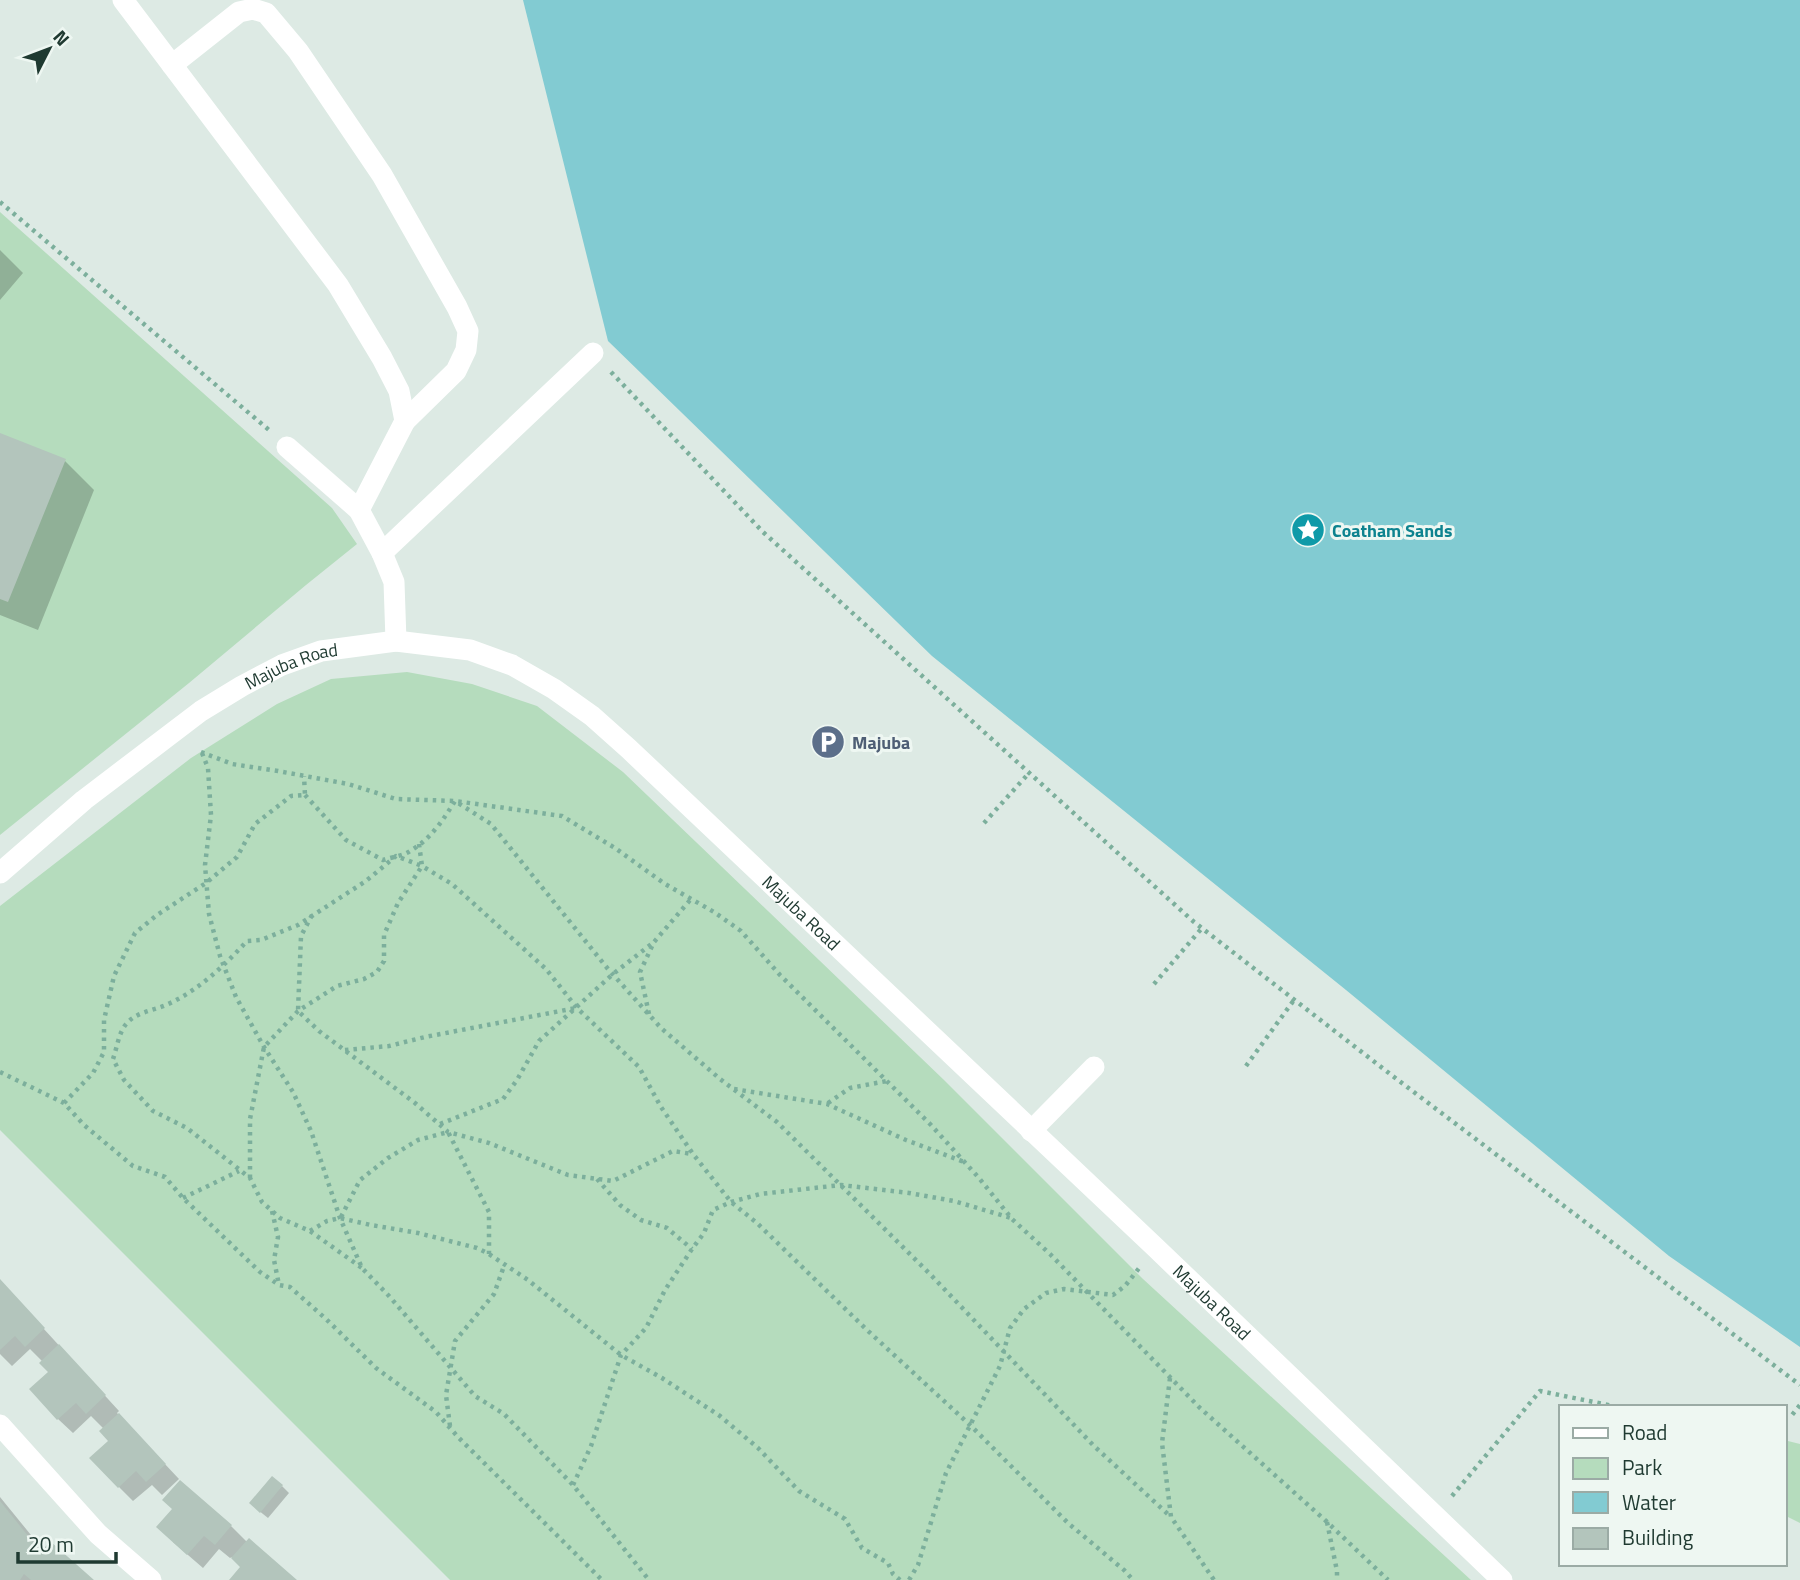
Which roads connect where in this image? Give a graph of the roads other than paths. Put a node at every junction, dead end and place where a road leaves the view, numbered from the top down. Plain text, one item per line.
1 (124, 0) edge
2 (172, 65) junction
3 (593, 353) road end
4 (405, 421) junction
5 (287, 447) road end
6 (359, 510) junction
7 (382, 553) junction
8 (396, 641) junction
9 (0, 873) edge
10 (1094, 1068) dead end
11 (1031, 1131) junction
12 (0, 1425) edge
13 (151, 1580) edge
14 (1502, 1580) edge

1 - 2 street
2 - 4 street
2 - 4 street
3 - 7 street
4 - 6 street
5 - 6 street
6 - 7 street
7 - 8 street
8 - 9 street, Majuba Road
8 - 11 street, Majuba Road
10 - 11 street
11 - 14 street, Majuba Road
12 - 13 street

